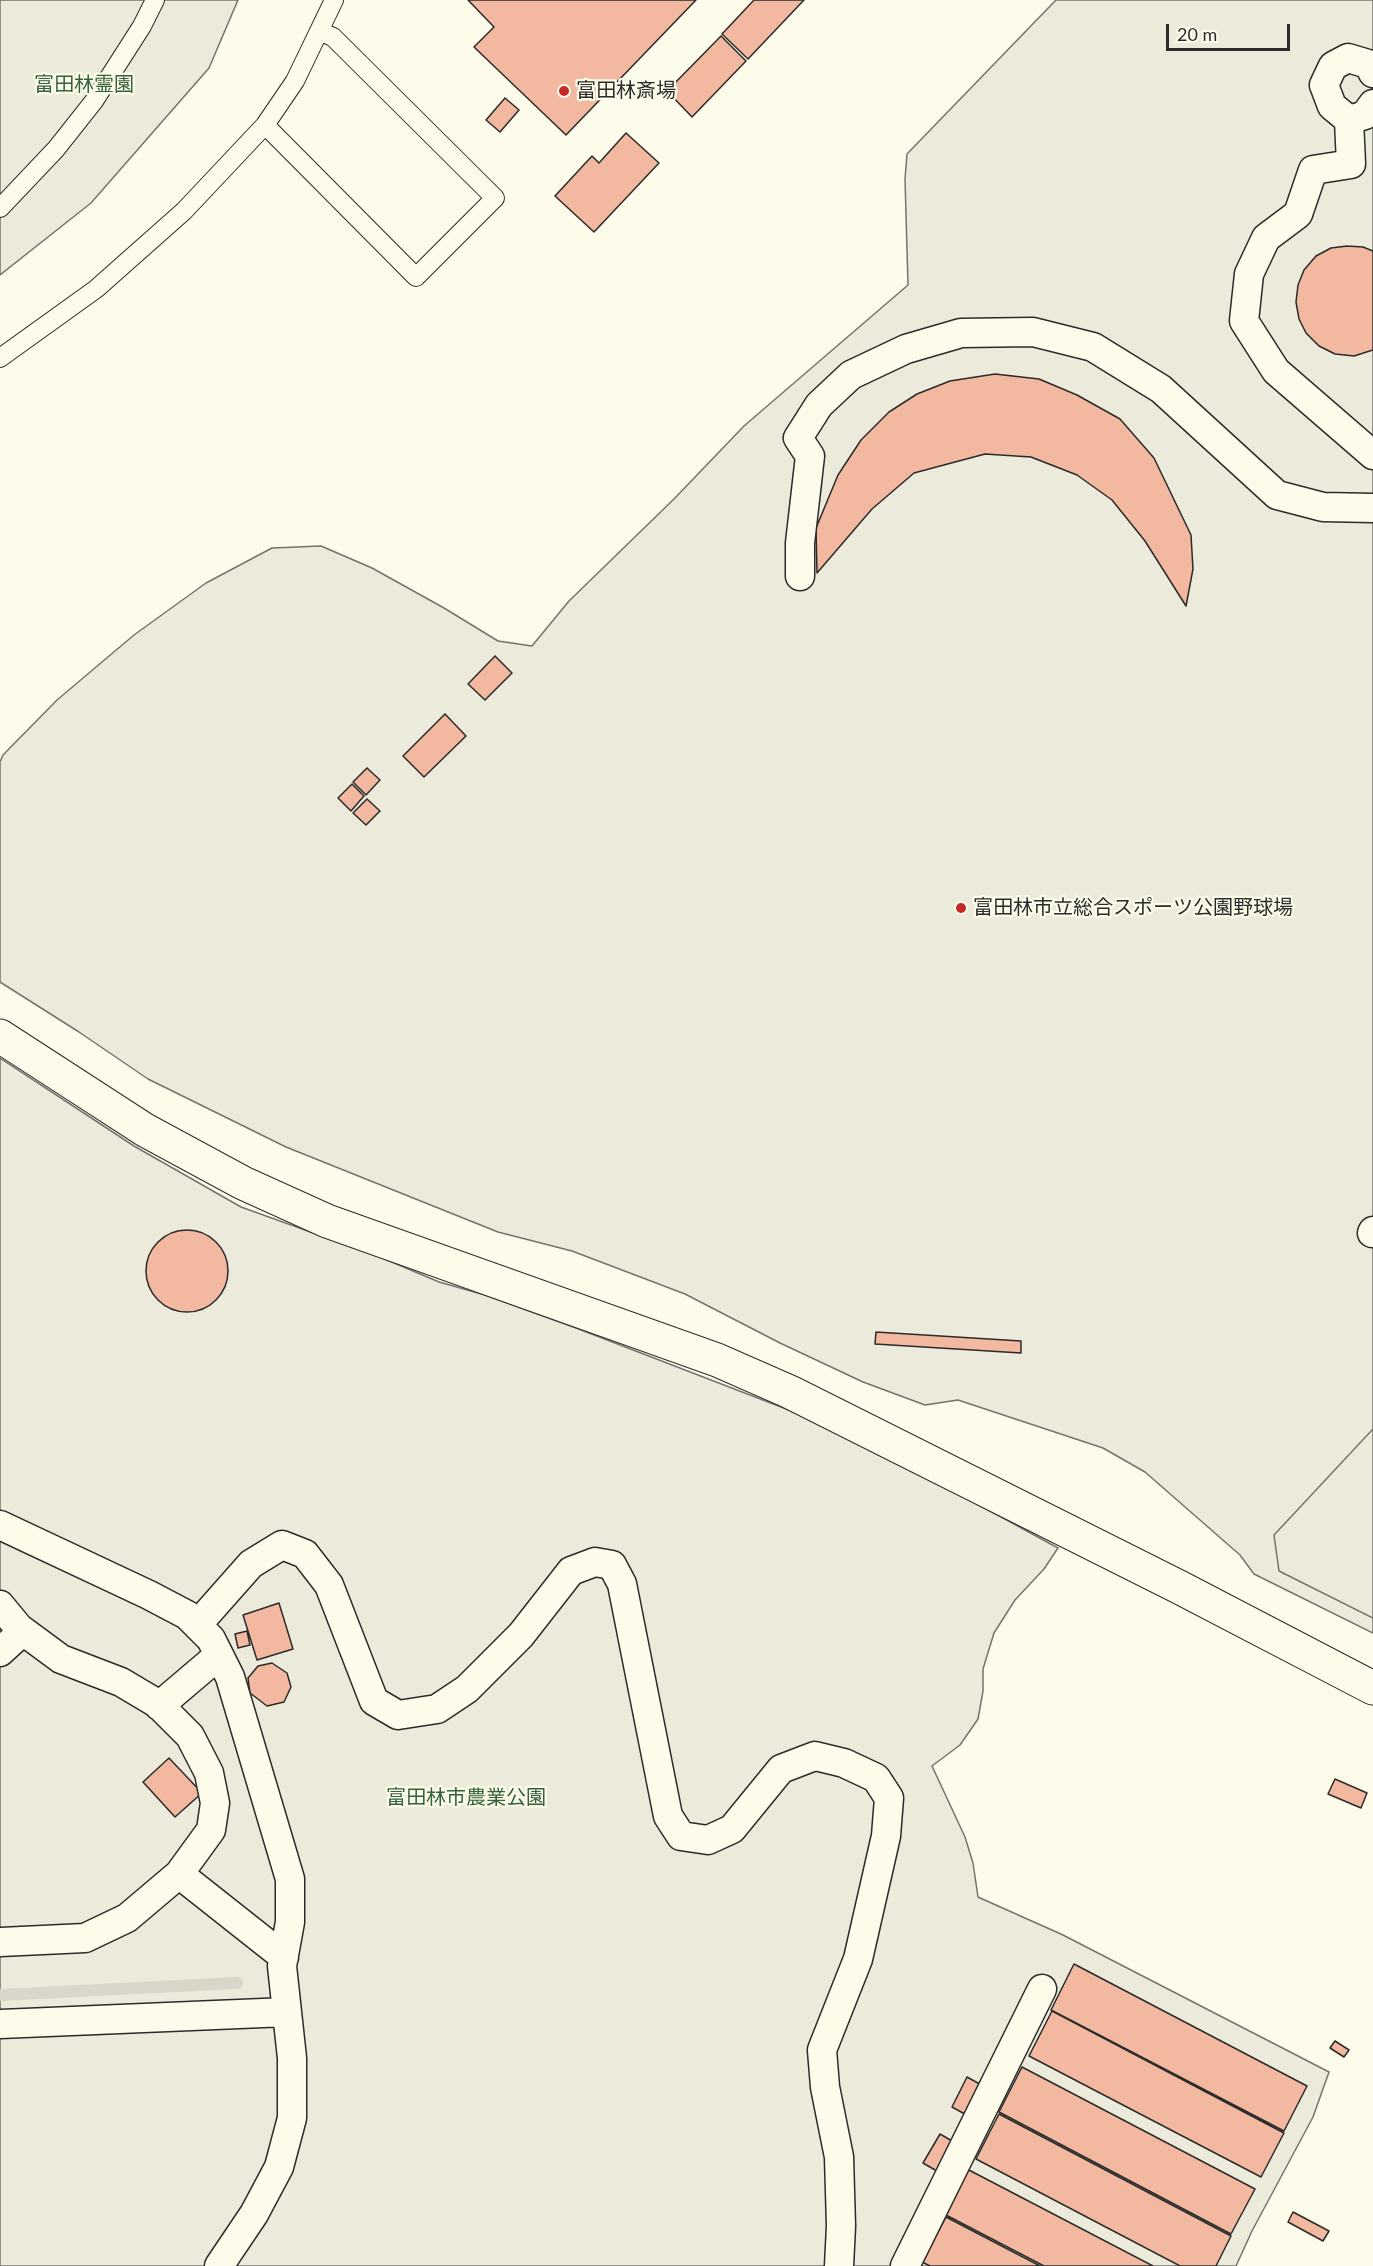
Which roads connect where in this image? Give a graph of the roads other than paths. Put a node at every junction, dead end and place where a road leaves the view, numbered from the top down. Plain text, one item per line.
1 (155, 0) edge
2 (334, 2) edge
3 (320, 31) junction
4 (1373, 73) edge
5 (1373, 104) edge
6 (1349, 120) junction
7 (265, 125) junction
8 (0, 208) edge
9 (0, 358) edge
10 (1373, 455) edge
11 (1373, 508) edge
12 (800, 576) dead end
13 (0, 1036) edge
14 (0, 1525) edge
15 (0, 1605) edge
16 (197, 1625) junction
17 (23, 1631) junction
18 (0, 1652) edge
19 (219, 1655) junction
20 (1373, 1688) edge
21 (159, 1706) junction
22 (179, 1874) junction
23 (0, 1942) edge
24 (284, 1957) junction
25 (1042, 1989) dead end
26 (287, 2012) junction
27 (0, 2024) edge
28 (219, 2266) edge
29 (839, 2266) edge
30 (905, 2266) edge

1 - 8 lane
2 - 3 lane
3 - 7 lane
3 - 7 lane
4 - 6 street
5 - 6 street
6 - 10 street
7 - 9 lane
11 - 12 street
13 - 20 street
14 - 16 street
15 - 17 street
16 - 19 street
16 - 29 street
17 - 18 street
17 - 21 street
19 - 21 street
19 - 24 street
21 - 22 street
22 - 23 street
22 - 24 street
24 - 26 street
25 - 30 street
26 - 27 street
26 - 28 street

